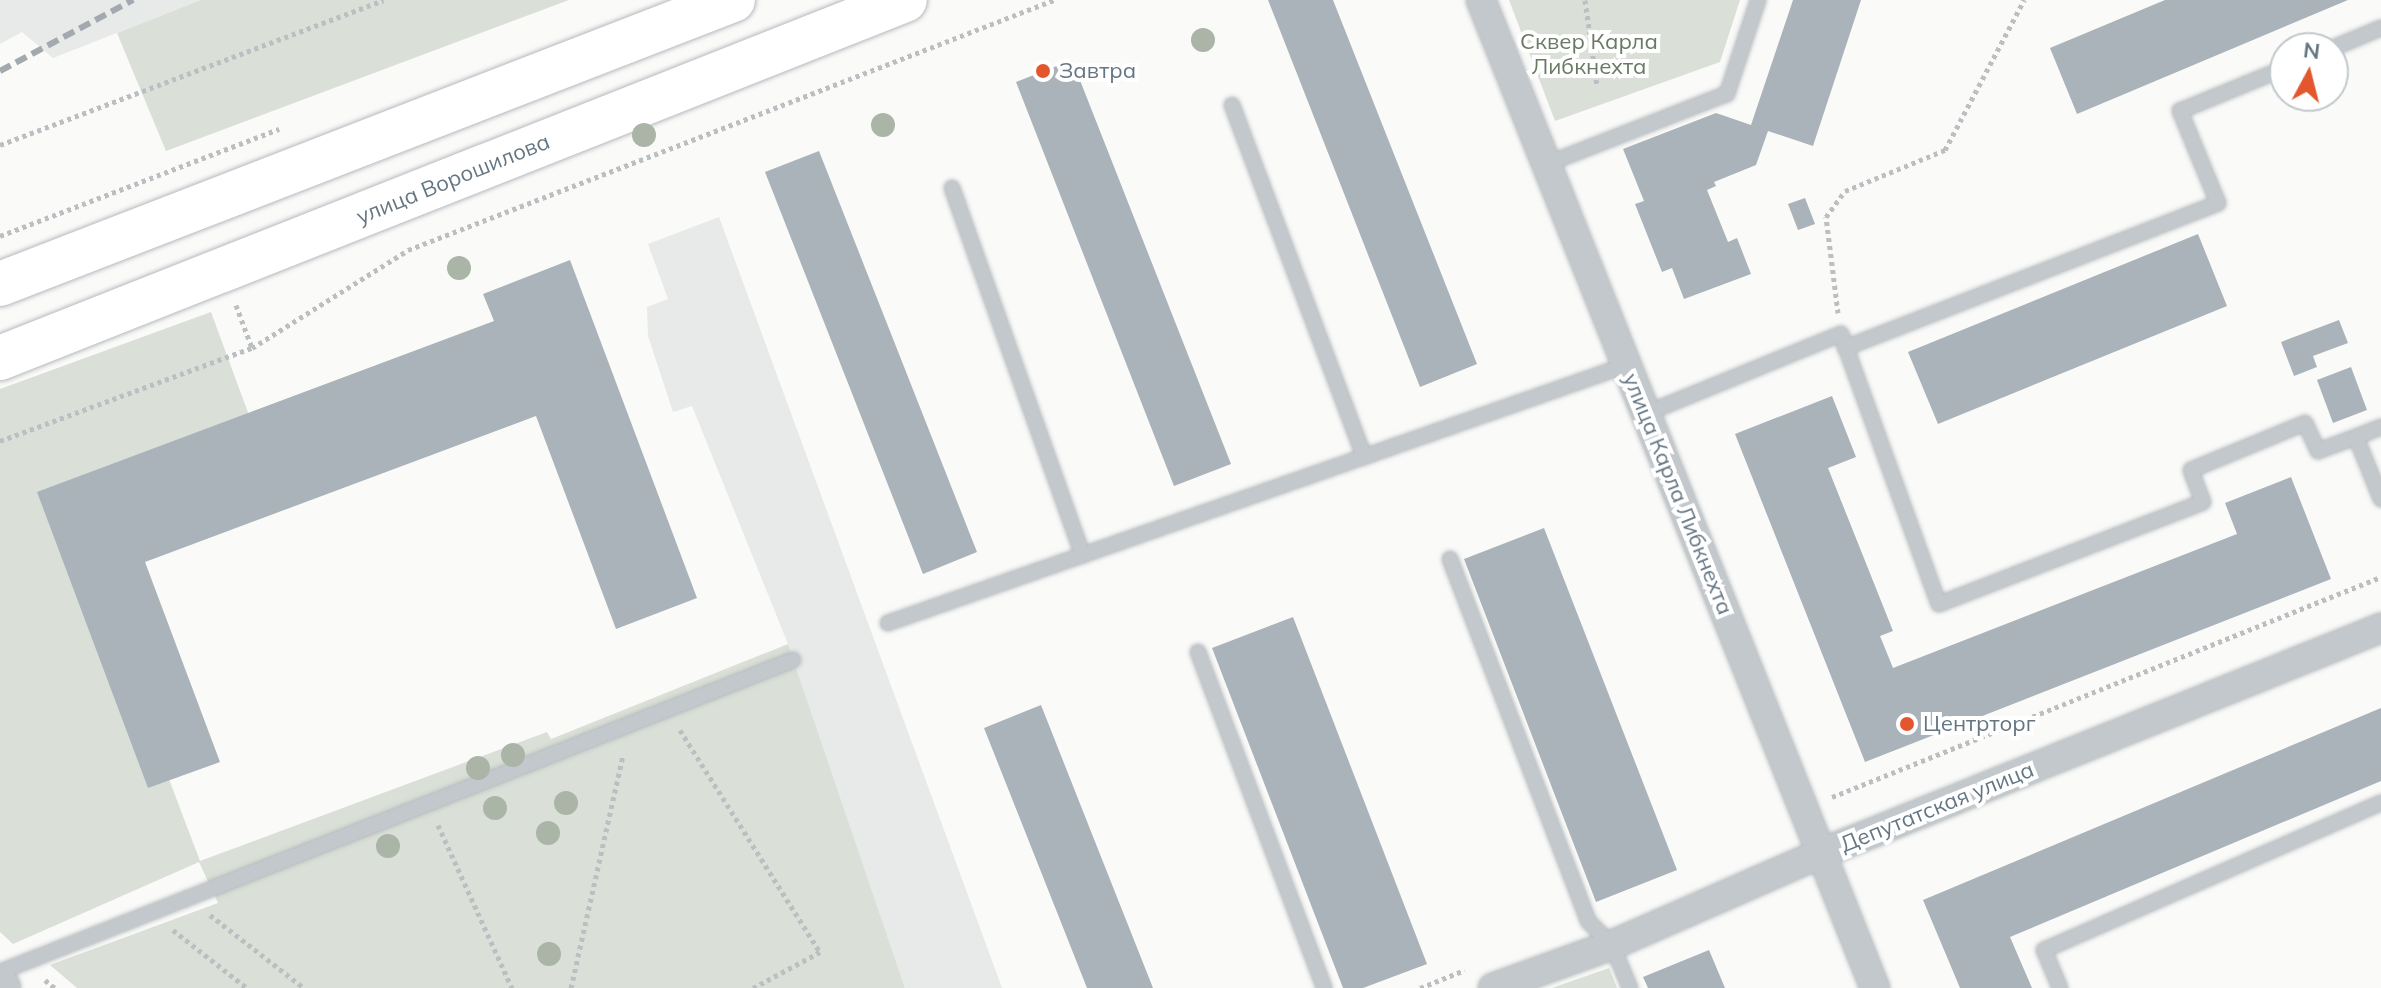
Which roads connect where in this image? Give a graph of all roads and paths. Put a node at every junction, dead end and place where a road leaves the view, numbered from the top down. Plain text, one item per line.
1 (384, 0) edge
2 (733, 0) edge
3 (905, 0) edge
4 (1054, 0) edge
5 (1481, 0) edge
6 (1585, 0) edge
7 (1758, 0) edge
8 (2024, 0) edge
9 (2381, 28) edge
10 (2349, 41) edge
11 (2269, 75) edge
12 (1597, 85) dead end
13 (1232, 105) dead end
14 (0, 145) edge
15 (1547, 164) junction
16 (952, 188) dead end
17 (0, 284) edge
18 (1843, 341) junction
19 (0, 358) edge
20 (1627, 365) junction
21 (1647, 413) junction
22 (2381, 427) edge
23 (2356, 437) junction
24 (0, 441) edge
25 (1364, 457) junction
26 (2381, 499) edge
27 (1083, 555) junction
28 (1450, 559) dead end
29 (2381, 577) edge
30 (888, 623) dead end
31 (2381, 628) edge
32 (1198, 652) dead end
33 (793, 660) dead end
34 (667, 709) junction
35 (630, 723) junction
36 (427, 802) junction
37 (2381, 803) edge
38 (1804, 808) junction
39 (1822, 853) junction
40 (187, 897) junction
41 (151, 912) junction
42 (1612, 945) junction
43 (1476, 966) dead end
44 (0, 972) edge
45 (247, 988) edge
46 (304, 988) edge
47 (512, 988) edge
48 (571, 988) edge
49 (753, 988) edge
50 (1324, 988) edge
51 (1420, 988) edge
52 (1493, 988) edge
53 (1630, 988) edge
54 (1875, 988) edge
55 (2060, 988) edge

1 - 14 path
2 - 17 main road
3 - 19 main road, улица Ворошилова
4 - 24 path
5 - 15 street, улица Карла Либкнехта
6 - 12 path
7 - 15 lane
8 - 18 path
9 - 10 lane
11 - 18 lane
13 - 25 lane
15 - 20 street, улица Карла Либкнехта
16 - 27 lane
18 - 21 lane
18 - 23 lane
20 - 21 street, улица Карла Либкнехта
20 - 25 lane
21 - 38 street, улица Карла Либкнехта
22 - 23 lane
23 - 26 lane
25 - 27 lane
27 - 30 lane
28 - 42 lane
29 - 38 path
31 - 39 street, Депутатская улица
32 - 50 lane
33 - 34 lane
34 - 35 lane
34 - 49 path
35 - 36 lane
35 - 48 path
36 - 40 lane
36 - 47 path
37 - 55 lane
38 - 39 street, улица Карла Либкнехта
39 - 42 street, Депутатская улица
39 - 54 street, улица Карла Либкнехта
40 - 41 lane
40 - 46 path
41 - 44 lane
41 - 45 path
42 - 52 street, Депутатская улица
42 - 53 lane
43 - 51 path

